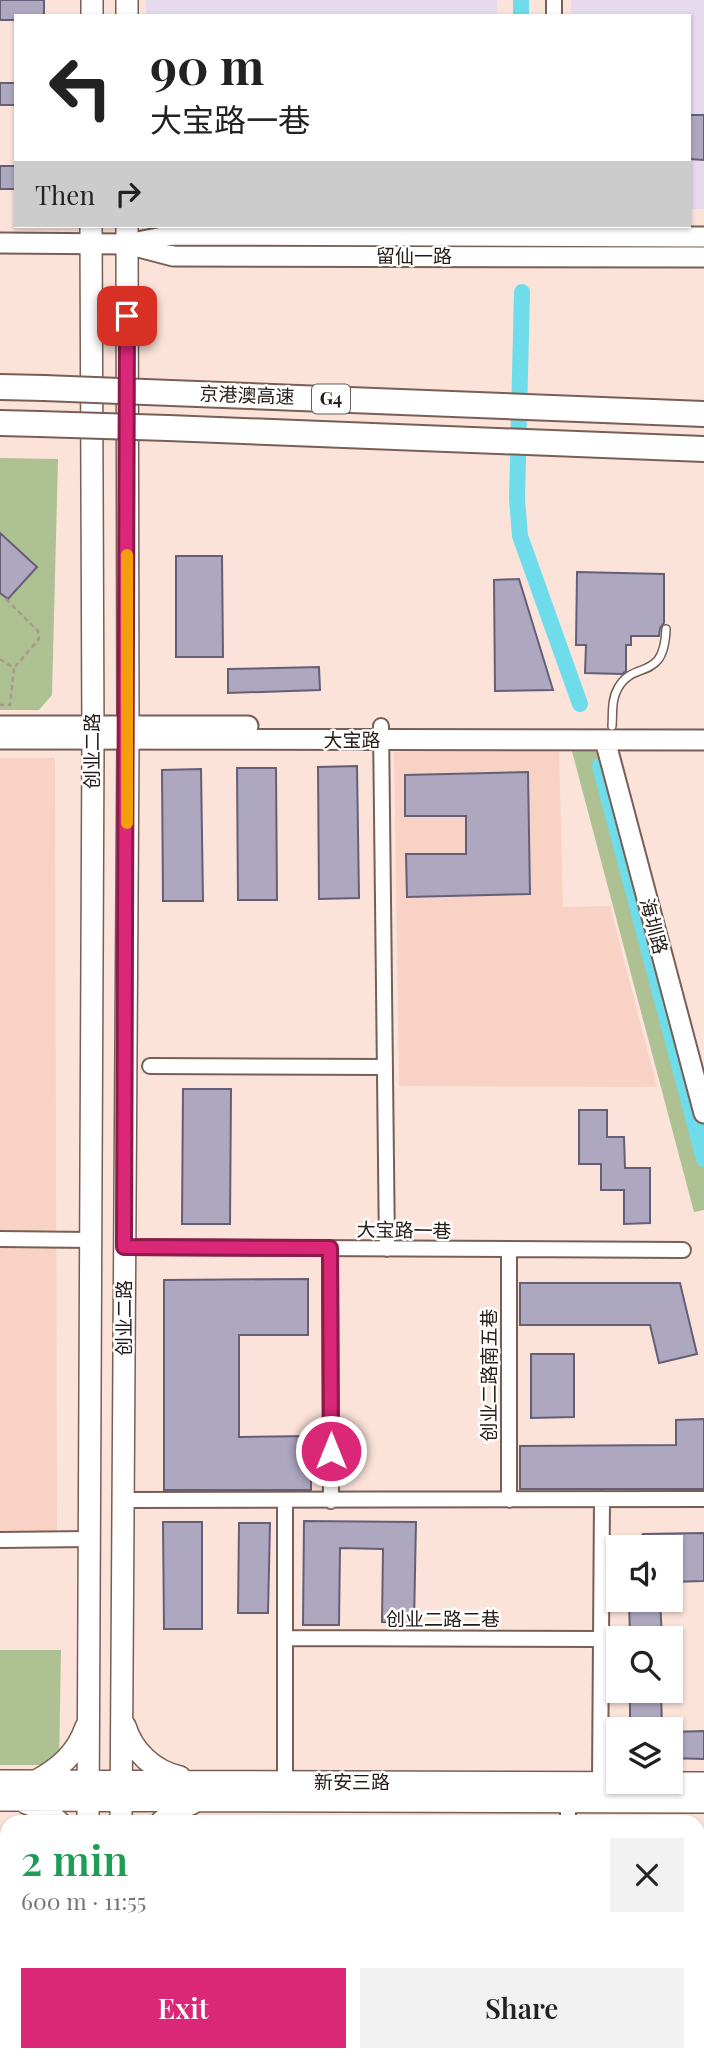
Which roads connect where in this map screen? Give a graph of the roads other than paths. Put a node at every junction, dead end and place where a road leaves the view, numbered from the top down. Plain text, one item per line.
1 (554, 231) edge
2 (91, 235) edge
3 (127, 235) edge
4 (704, 237) edge
5 (0, 243) edge
6 (704, 257) edge
7 (0, 387) edge
8 (704, 414) edge
9 (0, 423) edge
10 (704, 449) edge
11 (666, 629) dead end
12 (0, 726) edge
13 (704, 726) edge
14 (93, 733) junction
15 (127, 733) junction
16 (381, 733) junction
17 (609, 733) junction
18 (0, 739) edge
19 (704, 740) edge
20 (150, 1066) dead end
21 (385, 1067) junction
22 (704, 1113) edge
23 (0, 1239) edge
24 (90, 1240) junction
25 (124, 1247) junction
26 (330, 1248) junction
27 (387, 1249) junction
28 (509, 1250) junction
29 (683, 1250) dead end
30 (602, 1499) junction
31 (704, 1499) edge
32 (123, 1500) junction
33 (509, 1500) junction
34 (285, 1501) junction
35 (331, 1501) junction
36 (89, 1539) junction
37 (0, 1540) edge
38 (286, 1638) junction
39 (600, 1639) junction
40 (122, 1717) junction
41 (88, 1722) junction
42 (0, 1781) edge
43 (36, 1781) junction
44 (285, 1782) junction
45 (600, 1783) junction
46 (704, 1783) edge
47 (196, 1791) junction
48 (10, 1800) edge
49 (88, 1801) edge
50 (121, 1801) edge
51 (704, 1802) edge
52 (568, 1812) edge
53 (50, 1815) edge
54 (170, 1815) edge

1 - 3 main road, 留仙一路
1 - 4 main road, 留仙一路
2 - 3 main road, 留仙一路
2 - 5 main road, 留仙一路
2 - 14 main road, 创业二路
3 - 6 main road, 留仙一路
3 - 15 main road, 创业二路
7 - 8 highway, 京港澳高速 / G4, bridge
9 - 10 highway, 京港澳高速 / G4, bridge
11 - 17 lane
12 - 14 main road, 大宝路
13 - 17 main road, 大宝路
14 - 15 main road, 大宝路
14 - 18 main road, 大宝路
14 - 24 main road, 创业二路
15 - 16 main road, 大宝路
15 - 25 main road, 创业二路
16 - 17 main road, 大宝路
16 - 21 street
17 - 19 main road, 大宝路
17 - 22 main road, 海圳路
20 - 21 street
21 - 27 street
23 - 24 street
24 - 36 main road, 创业二路
25 - 26 street, 大宝路一巷
25 - 32 main road, 创业二路
26 - 27 street, 大宝路一巷
26 - 35 street
27 - 28 street, 大宝路一巷
28 - 29 street, 大宝路一巷
28 - 33 street, 创业二路南五巷
30 - 31 street
30 - 33 street
30 - 39 street
32 - 34 street
32 - 40 main road, 创业二路
33 - 35 street
34 - 35 street
34 - 38 street
36 - 37 street
36 - 41 main road, 创业二路
38 - 39 street, 创业二路二巷
38 - 44 street
39 - 45 street
40 - 47 main road
40 - 50 main road, 创业二路
41 - 43 main road
41 - 49 main road, 创业二路
42 - 43 main road, 新安三路
43 - 49 main road, 新安三路
44 - 45 main road, 新安三路
44 - 47 main road, 新安三路
45 - 46 main road, 新安三路
47 - 50 main road, 新安三路
47 - 52 main road, 新安三路
47 - 54 main road
48 - 49 main road, 新安三路
48 - 53 main road
49 - 50 main road, 新安三路
51 - 52 main road, 新安三路

